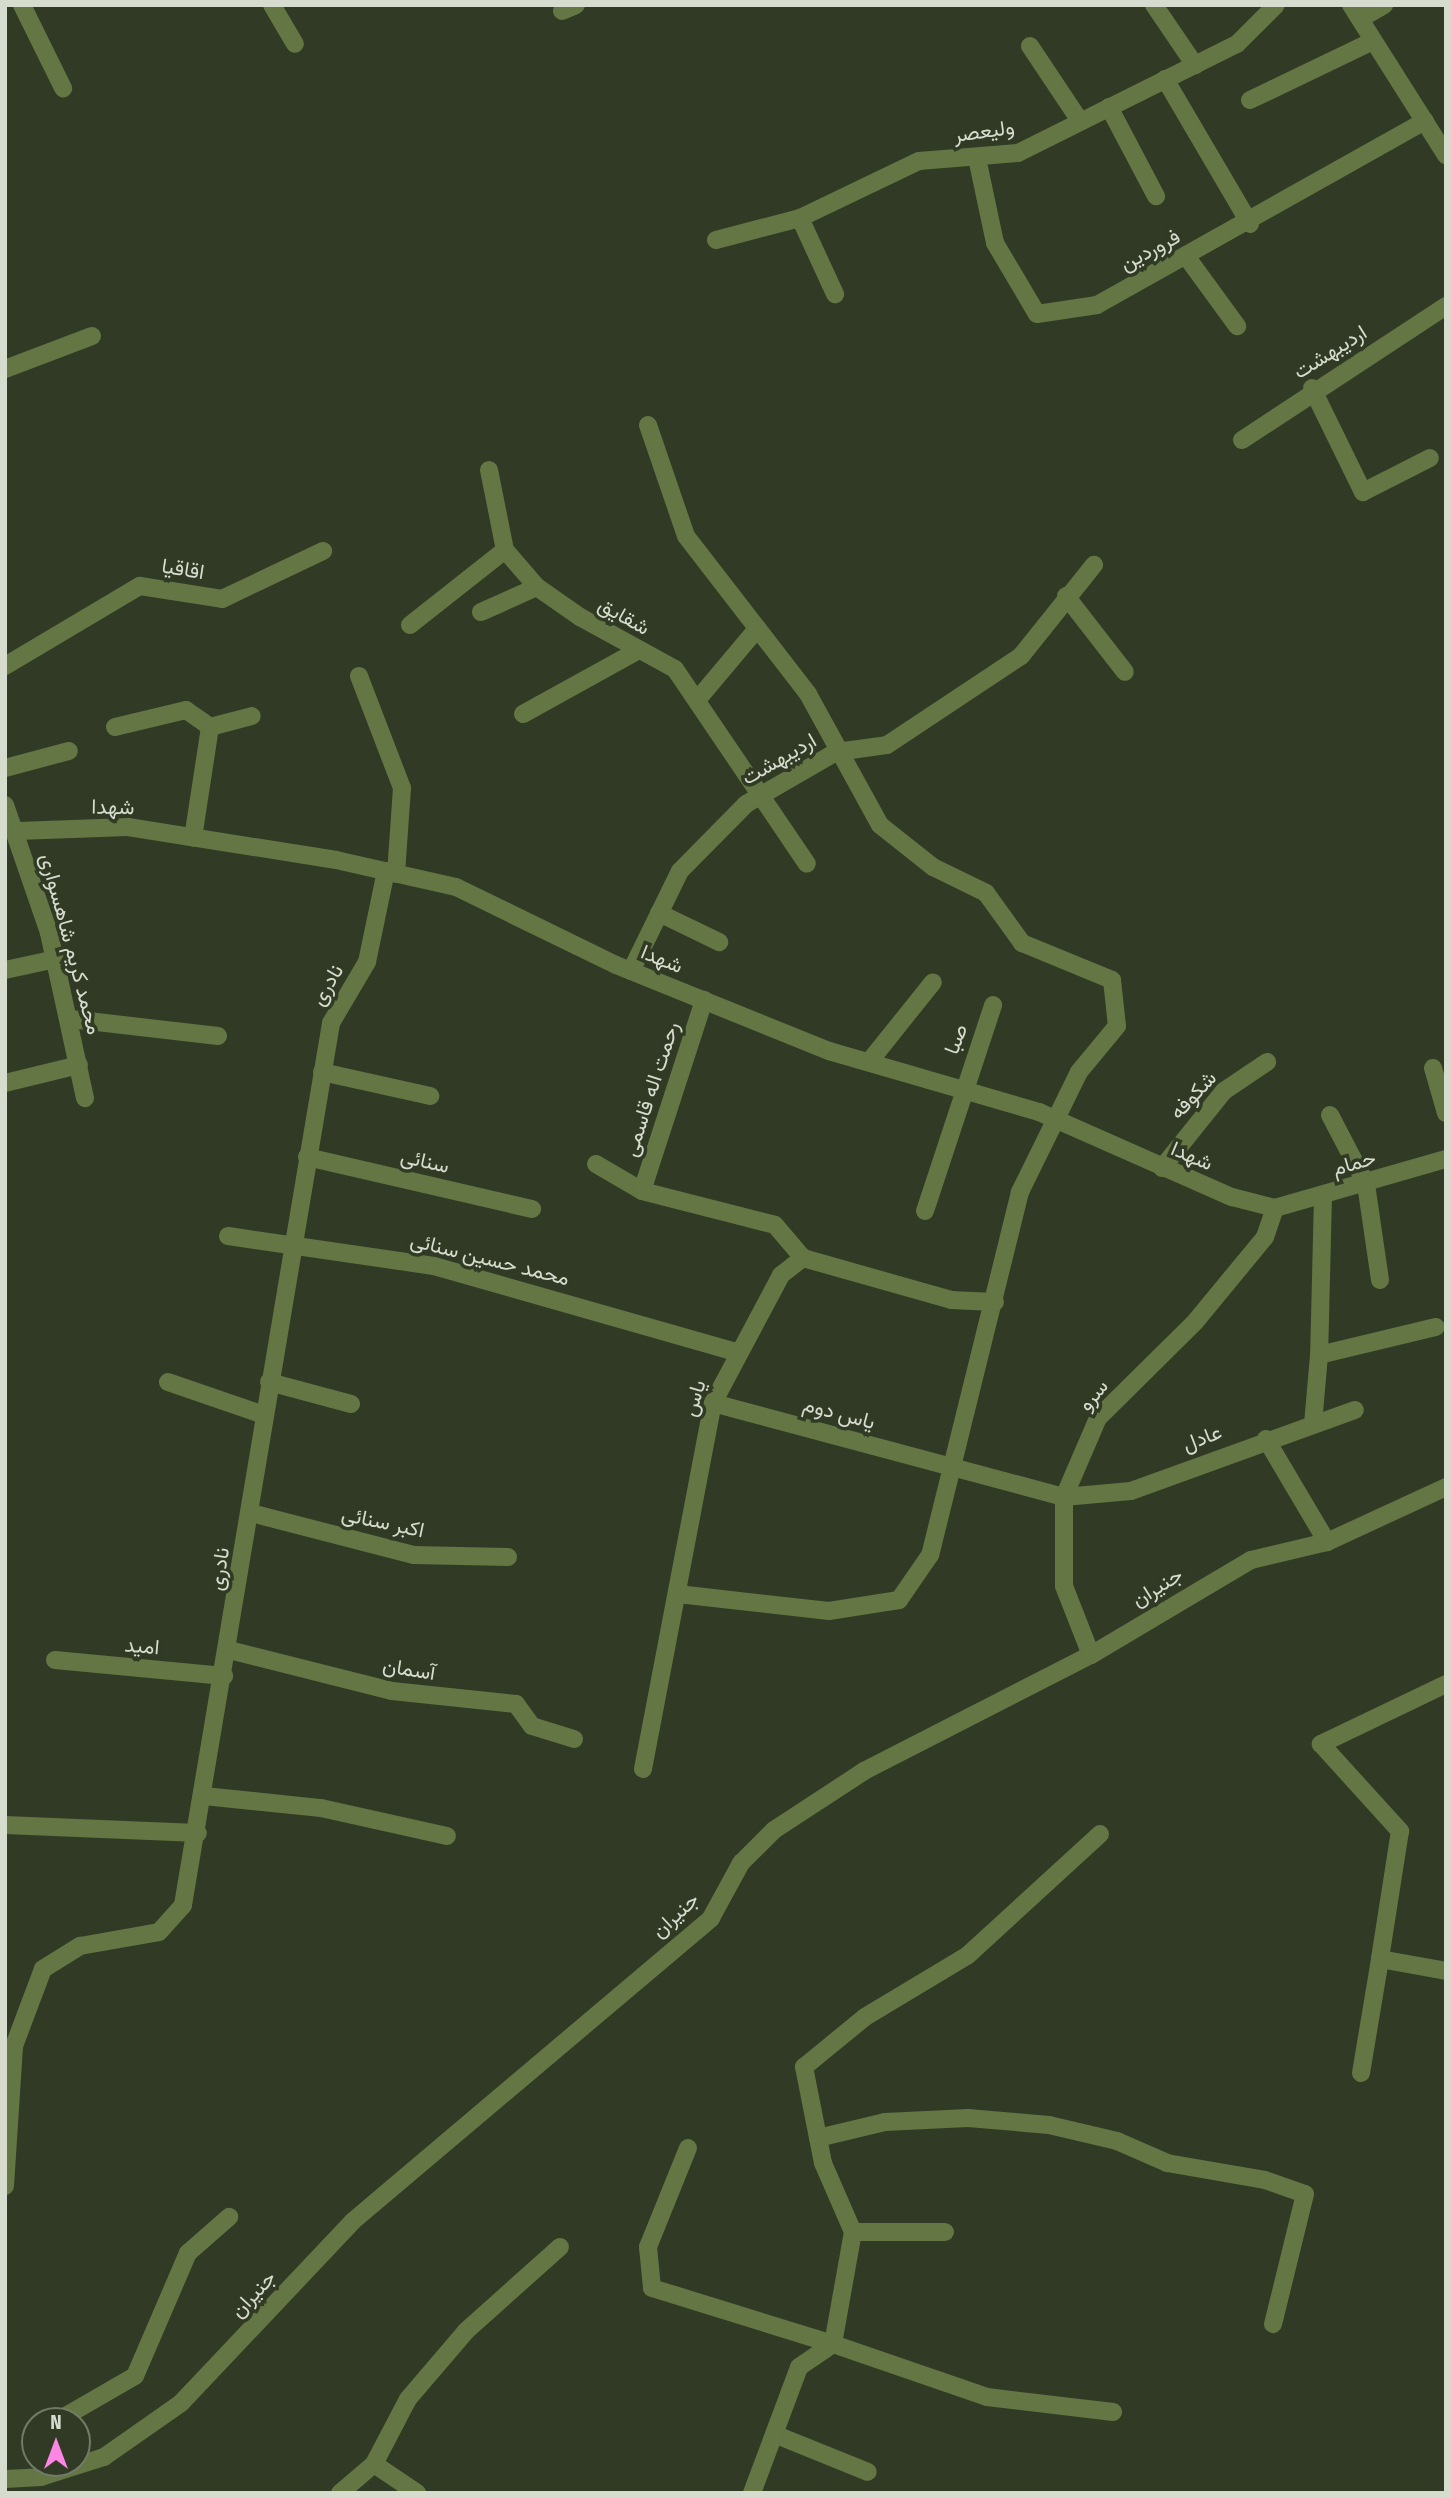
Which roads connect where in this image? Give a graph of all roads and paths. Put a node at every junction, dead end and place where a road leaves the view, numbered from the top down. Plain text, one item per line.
1 (22, 5) edge
2 (272, 5) edge
3 (1154, 5) edge
4 (1276, 5) edge
5 (1384, 5) edge
6 (1356, 12) edge
7 (1373, 41) junction
8 (295, 44) dead end
9 (1030, 46) dead end
10 (1195, 65) junction
11 (1166, 79) junction
12 (63, 88) dead end
13 (1250, 100) dead end
14 (1109, 107) junction
15 (1080, 121) junction
16 (1425, 121) junction
17 (1446, 155) edge
18 (977, 158) junction
19 (1156, 196) dead end
20 (800, 218) junction
21 (1250, 224) junction
22 (716, 240) dead end
23 (1186, 257) junction
24 (835, 294) dead end
25 (1446, 306) edge
26 (1237, 326) dead end
27 (92, 336) dead end
28 (5, 369) edge
29 (1312, 388) junction
30 (648, 425) dead end
31 (1241, 440) dead end
32 (1430, 458) dead end
33 (489, 470) dead end
34 (505, 550) junction
35 (323, 551) dead end
36 (1094, 565) dead end
37 (537, 587) junction
38 (1066, 596) junction
39 (481, 612) dead end
40 (410, 625) dead end
41 (757, 629) junction
42 (639, 650) junction
43 (5, 666) edge
44 (1125, 672) dead end
45 (359, 676) dead end
46 (698, 699) junction
47 (523, 714) dead end
48 (252, 716) dead end
49 (115, 727) dead end
50 (210, 727) junction
51 (69, 751) dead end
52 (836, 752) junction
53 (5, 768) edge
54 (758, 794) junction
55 (5, 805) edge
56 (17, 831) junction
57 (193, 838) junction
58 (807, 863) dead end
59 (391, 872) junction
60 (659, 913) junction
61 (719, 942) dead end
62 (55, 959) junction
63 (5, 970) edge
64 (631, 971) junction
65 (933, 982) dead end
66 (704, 1000) junction
67 (993, 1005) dead end
68 (71, 1019) junction
69 (218, 1036) dead end
70 (869, 1062) junction
71 (1267, 1062) dead end
72 (79, 1065) junction
73 (1433, 1068) dead end
74 (322, 1072) junction
75 (5, 1083) edge
76 (961, 1089) junction
77 (430, 1096) dead end
78 (85, 1098) dead end
79 (1446, 1113) edge
80 (1330, 1115) dead end
81 (1056, 1120) junction
82 (307, 1157) junction
83 (1446, 1159) edge
84 (596, 1164) dead end
85 (1162, 1168) junction
86 (1366, 1184) junction
87 (642, 1191) junction
88 (1323, 1196) junction
89 (1275, 1208) junction
90 (532, 1209) dead end
91 (925, 1211) dead end
92 (228, 1236) dead end
93 (292, 1244) junction
94 (803, 1258) junction
95 (1380, 1280) dead end
96 (995, 1302) junction
97 (1436, 1327) dead end
98 (735, 1352) junction
99 (1319, 1355) junction
100 (168, 1382) dead end
101 (269, 1382) junction
102 (713, 1403) junction
103 (351, 1404) dead end
104 (1355, 1410) dead end
105 (264, 1415) junction
106 (1313, 1424) junction
107 (1266, 1439) junction
108 (953, 1467) junction
109 (1446, 1487) edge
110 (1064, 1497) junction
111 (251, 1513) junction
112 (1327, 1542) junction
113 (508, 1557) dead end
114 (678, 1594) junction
115 (229, 1650) junction
116 (1091, 1655) junction
117 (55, 1660) dead end
118 (224, 1676) junction
119 (1446, 1684) edge
120 (575, 1738) dead end
121 (643, 1769) dead end
122 (204, 1796) junction
123 (5, 1825) edge
124 (198, 1833) junction
125 (1100, 1834) dead end
126 (447, 1836) dead end
127 (1380, 1959) junction
128 (1446, 1971) edge
129 (1360, 2073) dead end
130 (818, 2138) junction
131 (688, 2148) dead end
132 (5, 2186) edge
133 (229, 2217) dead end
134 (853, 2232) junction
135 (946, 2232) dead end
136 (560, 2247) dead end
137 (1273, 2324) dead end
138 (833, 2344) junction
139 (81, 2407) edge
140 (1113, 2412) dead end
141 (774, 2434) junction
142 (374, 2464) junction
143 (868, 2472) dead end
144 (39, 2478) edge
145 (5, 2479) edge
146 (340, 2493) edge
147 (417, 2493) edge
148 (752, 2493) edge

1 - 12 street
2 - 8 street
3 - 10 street
4 - 10 street, ولیعصر
5 - 6 street
6 - 7 street
7 - 13 street
7 - 16 street
9 - 15 street
10 - 11 street, ولیعصر
11 - 14 street, ولیعصر
11 - 21 street
14 - 15 street, ولیعصر
14 - 19 street
15 - 18 street, ولیعصر
16 - 17 street
16 - 21 street, فروردین
18 - 20 street, ولیعصر
18 - 23 street, فروردین
20 - 22 street, ولیعصر
20 - 24 street
21 - 23 street, فروردین
23 - 26 street
25 - 29 street, اردیبهشت
27 - 28 street
29 - 31 street, اردیبهشت
29 - 32 street
30 - 41 street
33 - 34 street, شقایق
34 - 37 street, شقایق
34 - 40 street
35 - 43 street, اقاقیا
36 - 38 street, اردیبهشت
37 - 39 street
37 - 42 street, شقایق
38 - 44 street
38 - 52 street, اردیبهشت
41 - 46 street
41 - 52 street
42 - 46 street, شقایق
42 - 47 street
45 - 59 street, نادری
46 - 54 street, شقایق
48 - 50 street
49 - 50 street
50 - 57 street
51 - 53 street
52 - 54 street, اردیبهشت
52 - 81 street
54 - 58 street, شقایق
54 - 60 street, اردیبهشت
55 - 56 street, محمد کریم شاهسواری
56 - 57 street, شهدا
56 - 62 street, محمد کریم شاهسواری
57 - 59 street, شهدا
59 - 64 street, شهدا
59 - 74 street, نادری
60 - 61 street
60 - 64 street, اردیبهشت
62 - 63 street
62 - 68 street, محمد کریم شاهسواری
64 - 66 street, شهدا
65 - 70 street
66 - 70 street, شهدا
66 - 87 street, رحمت اله قاسمی
67 - 76 street, صبا
68 - 69 street
68 - 72 street, محمد کریم شاهسواری
70 - 76 street, شهدا
71 - 85 street, شکوفه
72 - 75 street
72 - 78 street, محمد کریم شاهسواری
73 - 79 street
74 - 77 street
74 - 82 street, نادری
76 - 81 street, شهدا
76 - 91 street, صبا
80 - 86 street
81 - 85 street, شهدا
81 - 96 street
82 - 90 street, سنائی
82 - 93 street, نادری
83 - 86 street, حمام
84 - 87 street
85 - 89 street, شهدا
86 - 88 street, حمام
86 - 95 street
87 - 94 street
88 - 89 street, حمام
88 - 99 street
89 - 110 street, سرو
92 - 93 street, محمد حسین سنائی
93 - 98 street, محمد حسین سنائی
93 - 101 street, نادری
94 - 96 street
94 - 98 street, یاس
96 - 108 street
97 - 99 street
98 - 102 street, یاس
99 - 106 street
100 - 105 street
101 - 103 street
101 - 105 street, نادری
102 - 108 street, یاس دوم
102 - 114 street, یاس
104 - 106 street, عادل
105 - 111 street, نادری
106 - 107 street, عادل
107 - 110 street, عادل
107 - 112 street
108 - 110 street, یاس دوم
108 - 114 street
109 - 112 street, جنیران
110 - 116 street, سرو
111 - 113 street, اکبر سنائی
111 - 115 street, نادری
112 - 116 street, جنیران
114 - 121 street, یاس
115 - 118 street, نادری
115 - 120 street, آسمان
116 - 144 street, جنیران
117 - 118 street, امید
118 - 122 street, نادری
119 - 127 street
122 - 124 street, نادری
122 - 126 street
123 - 124 street
124 - 132 street, نادری
125 - 130 street
127 - 128 street
127 - 129 street
130 - 134 street
130 - 137 street
131 - 138 street
133 - 139 street
134 - 135 street
134 - 138 street
136 - 142 street
138 - 140 street
138 - 141 street
141 - 143 street
141 - 148 street
142 - 146 street
142 - 147 street
144 - 145 street, جنیران

